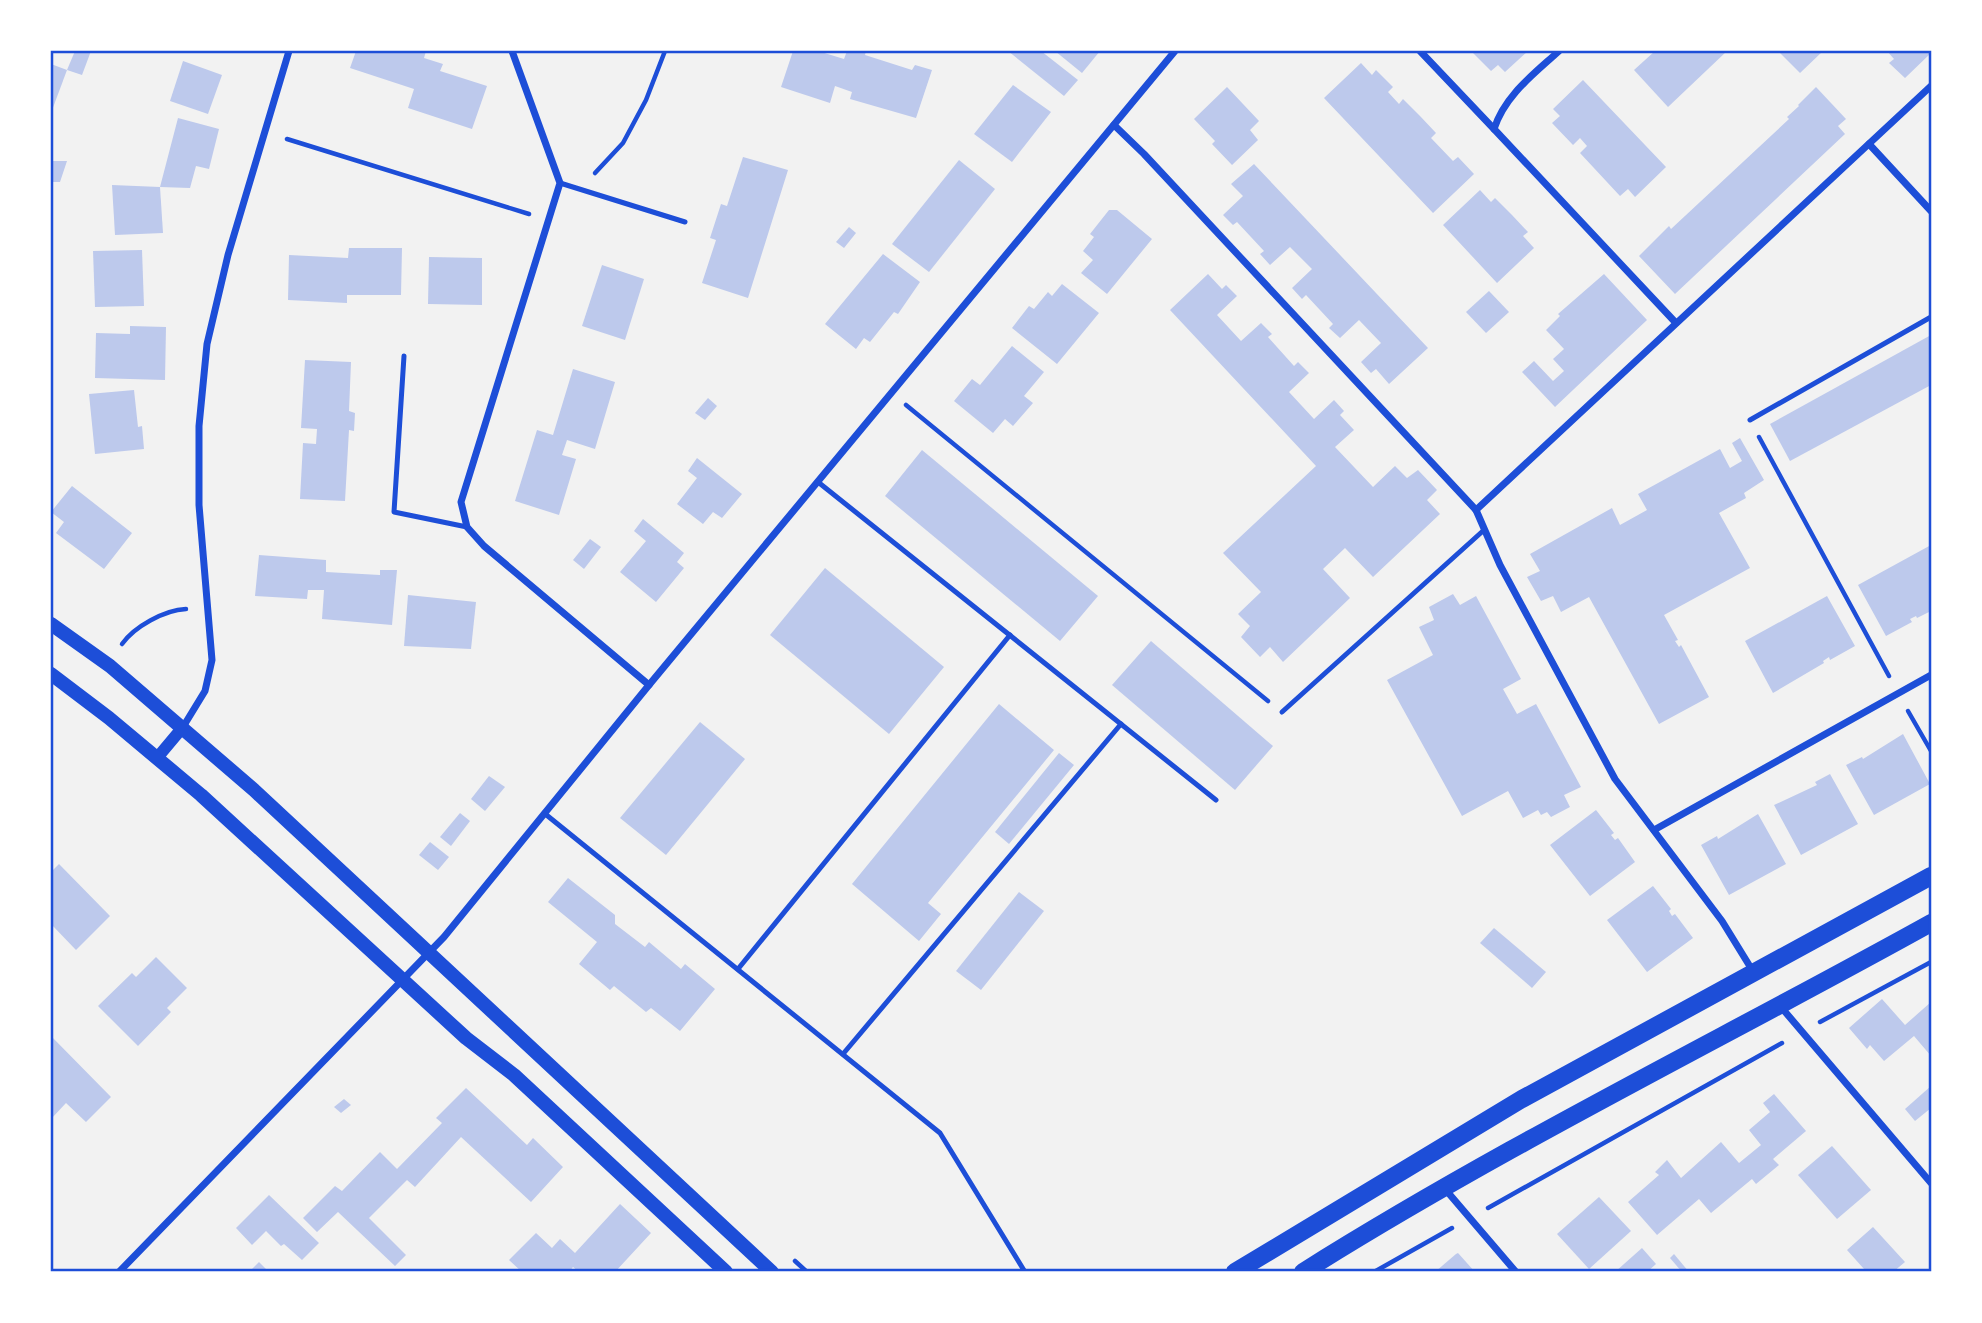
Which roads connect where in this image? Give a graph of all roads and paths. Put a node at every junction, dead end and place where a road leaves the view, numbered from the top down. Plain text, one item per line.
1 (289, 51) edge
2 (512, 51) edge
3 (665, 51) edge
4 (1175, 51) edge
5 (1420, 51) edge
6 (1559, 51) edge
7 (1931, 86) edge
8 (1114, 125) junction
9 (1494, 128) junction
10 (1869, 144) junction
11 (257, 158) junction
12 (560, 183) junction
13 (580, 190) junction
14 (1931, 211) edge
15 (548, 220) junction
16 (685, 222) dead end
17 (1931, 317) edge
18 (1676, 323) junction
19 (404, 356) dead end
20 (892, 393) junction
21 (1750, 420) joint
22 (818, 482) junction
23 (1476, 510) junction
24 (467, 527) junction
25 (1484, 530) junction
26 (208, 609) junction
27 (51, 624) edge
28 (1010, 635) junction
29 (121, 645) dead end
30 (51, 674) edge
31 (1931, 675) edge
32 (649, 685) junction
33 (1898, 693) junction
34 (1282, 712) joint
35 (1121, 724) junction
36 (183, 727) junction
37 (1931, 751) edge
38 (157, 758) junction
39 (1216, 800) dead end
40 (544, 813) junction
41 (1654, 830) junction
42 (1931, 876) edge
43 (1931, 923) edge
44 (427, 953) junction
45 (1931, 962) edge
46 (738, 969) junction
47 (1754, 973) junction
48 (404, 979) junction
49 (1780, 1007) junction
50 (1802, 1032) junction
51 (843, 1054) junction
52 (1931, 1182) edge
53 (1445, 1189) junction
54 (1469, 1218) junction
55 (119, 1272) edge
56 (726, 1272) edge
57 (772, 1272) edge
58 (1025, 1272) edge
59 (1235, 1272) edge
60 (1303, 1272) edge
61 (1374, 1272) edge
62 (1516, 1272) edge

1 - 11 street
2 - 12 street
3 - 13 path
4 - 8 street
5 - 9 street
6 - 9 street
7 - 10 street
8 - 20 street
8 - 23 street
9 - 18 street
10 - 14 street
10 - 18 street
11 - 15 path
11 - 26 street
12 - 13 lane
12 - 15 street
13 - 16 lane
15 - 24 street
17 - 21 lane
18 - 23 street
19 - 24 lane
20 - 22 street
20 - 34 path
21 - 33 path
22 - 28 lane
22 - 32 street
23 - 25 street
24 - 32 street
25 - 34 lane
25 - 41 street
26 - 29 path
26 - 36 street
27 - 36 main road
28 - 35 lane
28 - 46 lane
30 - 38 main road
31 - 33 street
32 - 40 street
33 - 37 path
33 - 41 street
35 - 39 lane
35 - 51 lane
36 - 38 street
36 - 44 main road
38 - 48 main road
40 - 44 street
40 - 46 lane
41 - 47 street
42 - 47 main road
43 - 49 main road
44 - 48 street
44 - 57 main road
45 - 50 path
46 - 51 lane
47 - 59 main road
48 - 55 street
48 - 56 main road
49 - 50 street
49 - 53 main road
50 - 52 street
50 - 54 path
51 - 58 lane
53 - 54 street
53 - 60 main road
54 - 61 path
54 - 62 street

